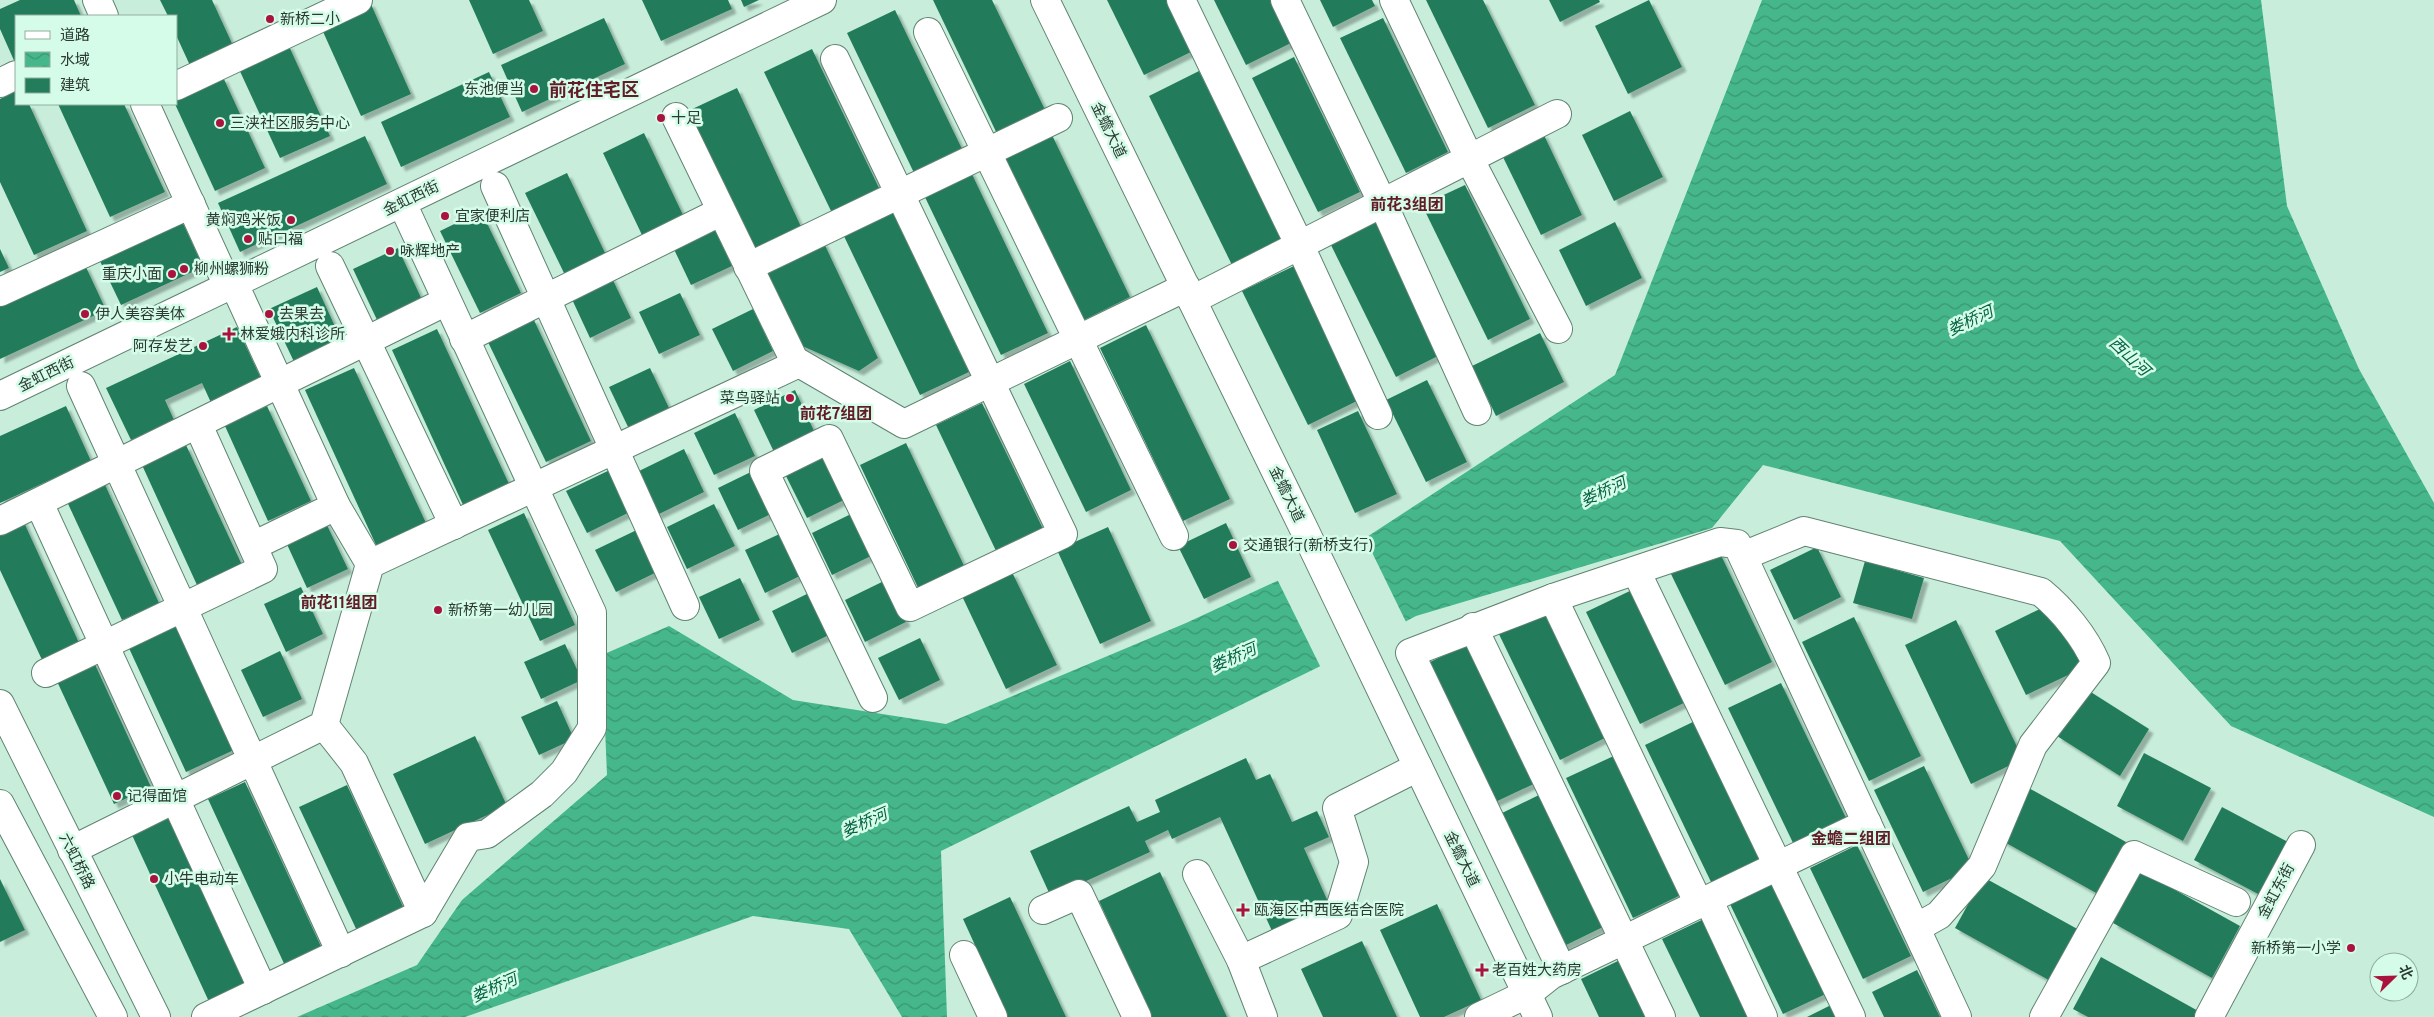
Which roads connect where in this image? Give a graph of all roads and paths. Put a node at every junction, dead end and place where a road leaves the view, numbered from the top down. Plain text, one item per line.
1 (97, 0) edge
2 (358, 0) edge
3 (822, 0) edge
4 (1046, 0) edge
5 (1181, 0) edge
6 (1285, 0) edge
7 (1394, 0) edge
8 (104, 15) edge
9 (928, 32) dead end
10 (835, 58) dead end
11 (15, 76) edge
12 (0, 83) edge
13 (178, 85) edge
14 (145, 105) edge
15 (1557, 114) dead end
16 (676, 117) dead end
17 (1058, 118) dead end
18 (986, 152) junction
19 (1470, 160) junction
20 (495, 186) dead end
21 (900, 194) junction
22 (402, 203) junction
23 (191, 204) junction
24 (1383, 204) junction
25 (720, 212) junction
26 (1300, 246) junction
27 (330, 266) dead end
28 (748, 267) junction
29 (231, 285) junction
30 (0, 292) edge
31 (1189, 293) junction
32 (544, 299) junction
33 (447, 301) junction
34 (1558, 329) dead end
35 (464, 339) junction
36 (1077, 340) junction
37 (367, 342) junction
38 (796, 364) junction
39 (990, 382) junction
40 (280, 385) junction
41 (81, 386) dead end
42 (0, 396) edge
43 (1477, 410) dead end
44 (1378, 415) dead end
45 (198, 425) junction
46 (613, 450) junction
47 (117, 464) junction
48 (533, 488) junction
49 (38, 503) junction
50 (336, 506) junction
51 (0, 521) edge
52 (454, 525) junction
53 (1174, 536) dead end
54 (253, 546) junction
55 (1743, 556) junction
56 (370, 564) junction
57 (1636, 571) junction
58 (1553, 598) junction
59 (685, 606) dead end
60 (183, 607) junction
61 (1473, 627) junction
62 (104, 645) junction
63 (46, 673) dead end
64 (873, 698) dead end
65 (0, 704) edge
66 (324, 725) junction
67 (254, 759) junction
68 (1418, 767) junction
69 (175, 798) junction
70 (0, 804) edge
71 (1867, 823) junction
72 (2301, 845) dead end
73 (72, 850) junction
74 (1779, 865) junction
75 (1197, 874) dead end
76 (1704, 902) junction
77 (2236, 902) dead end
78 (1043, 910) dead end
79 (423, 913) junction
80 (1916, 928) junction
81 (1624, 940) junction
82 (341, 953) junction
83 (964, 955) dead end
84 (1241, 960) junction
85 (1562, 970) junction
86 (263, 990) junction
87 (1532, 1005) edge
88 (151, 1006) edge
89 (112, 1015) edge
90 (206, 1017) edge
91 (993, 1017) edge
92 (1137, 1017) edge
93 (1263, 1017) edge
94 (1479, 1017) edge
95 (1661, 1017) edge
96 (1763, 1017) edge
97 (1851, 1017) edge
98 (1957, 1017) edge
99 (2044, 1017) edge
100 (2209, 1017) edge

1 - 8 street
2 - 13 street
3 - 22 street, 金虹西街
4 - 31 street, 金蟾大道
5 - 26 street
6 - 24 street
7 - 19 street
9 - 18 street
10 - 21 street
11 - 12 street
14 - 23 street
15 - 19 street
16 - 25 street
17 - 18 street
18 - 21 street
18 - 36 street
19 - 24 street
19 - 34 street
20 - 32 street
21 - 28 street
21 - 39 street
22 - 29 street, 金虹西街
22 - 33 street
23 - 29 street
23 - 30 street
24 - 26 street
24 - 43 street
25 - 28 street
25 - 32 street
26 - 31 street
26 - 44 street
27 - 37 street
28 - 38 street
29 - 40 street
29 - 42 street, 金虹西街
31 - 36 street
31 - 68 street, 金蟾大道
32 - 35 street
32 - 46 street
33 - 35 street
33 - 37 street
35 - 48 street
36 - 39 street
36 - 53 street
37 - 40 street
37 - 52 street
38 - 39 street
38 - 46 street
39 - 64 street
40 - 45 street
40 - 50 street
41 - 47 street
45 - 47 street
45 - 54 street
46 - 48 street
46 - 59 street
47 - 49 street
47 - 60 street
48 - 52 street
48 - 79 street
49 - 51 street
49 - 62 street
50 - 54 street
50 - 56 street
52 - 56 street
54 - 60 street
55 - 57 street
55 - 71 street
55 - 80 street
56 - 66 street
57 - 58 street
57 - 74 street
58 - 61 street
58 - 76 street
60 - 62 street
60 - 67 street
61 - 81 street
61 - 85 street
62 - 63 street
62 - 69 street
65 - 73 street, 六虹桥路
66 - 67 street
66 - 79 street
67 - 69 street
67 - 82 street
68 - 84 street
68 - 87 street, 金蟾大道
69 - 73 street
69 - 86 street
70 - 89 street
71 - 74 street
71 - 80 street
72 - 100 street, 金虹东街
73 - 88 street, 六虹桥路
74 - 76 street
74 - 97 street
75 - 84 street
76 - 81 street
76 - 96 street
77 - 99 street
78 - 92 street
79 - 82 street
80 - 98 street
81 - 85 street
81 - 95 street
82 - 86 street
83 - 91 street
84 - 93 street
85 - 87 street
86 - 90 street
87 - 94 street

